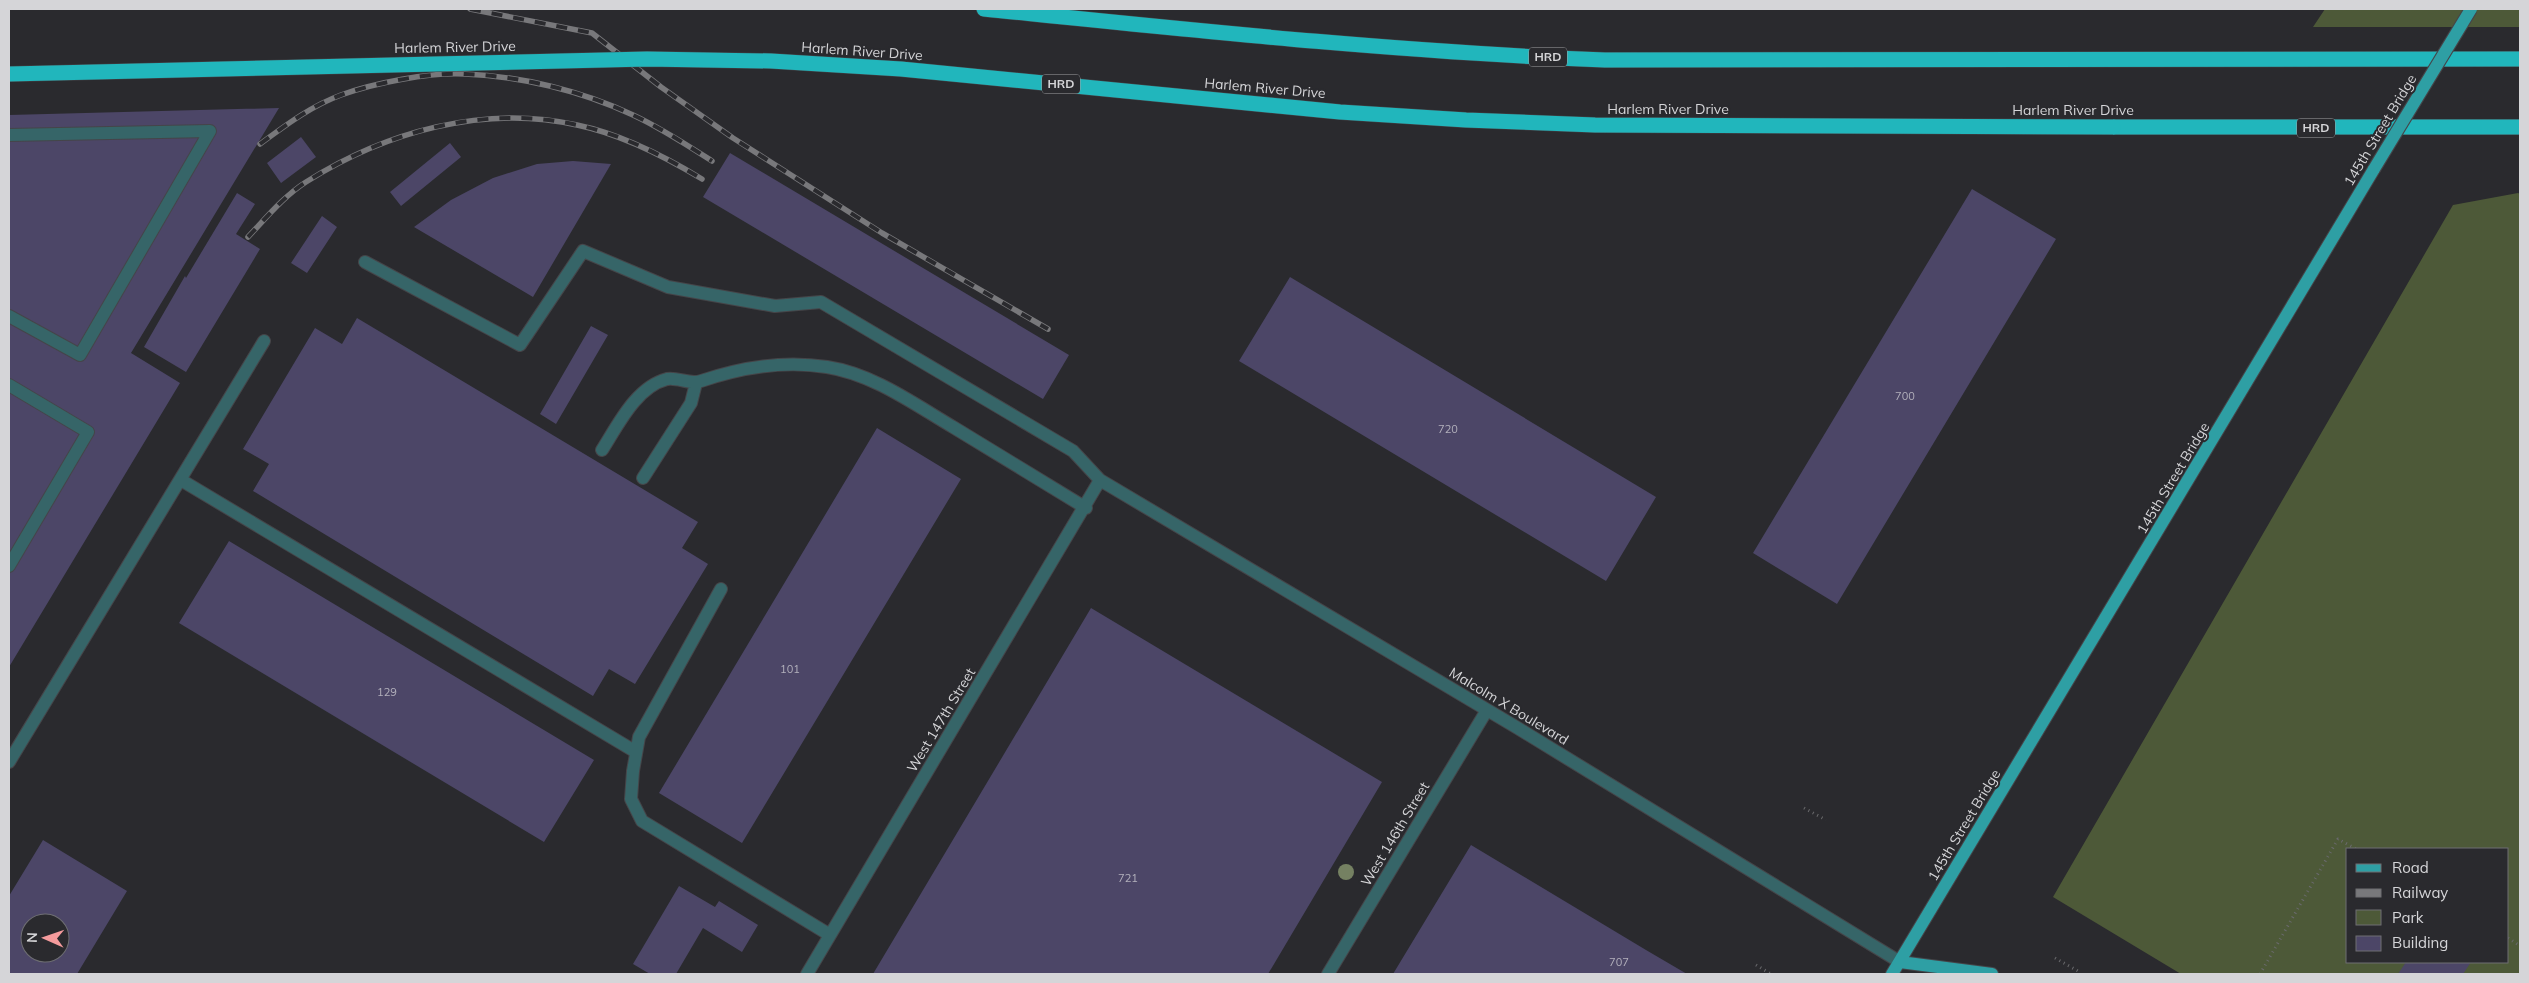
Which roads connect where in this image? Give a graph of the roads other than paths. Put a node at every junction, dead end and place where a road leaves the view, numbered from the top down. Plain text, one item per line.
1 (984, 9) edge
2 (2471, 9) edge
3 (2520, 59) edge
4 (9, 74) edge
5 (2520, 127) edge
6 (9, 134) edge
7 (365, 262) dead end
8 (9, 316) edge
9 (264, 341) dead end
10 (696, 383) junction
11 (9, 385) edge
12 (602, 450) dead end
13 (643, 478) dead end
14 (181, 480) junction
15 (1100, 480) junction
16 (1086, 508) junction
17 (9, 566) edge
18 (721, 589) dead end
19 (1487, 710) junction
20 (636, 752) junction
21 (9, 762) edge
22 (830, 935) junction
23 (1900, 962) junction
24 (807, 974) edge
25 (1328, 974) edge
26 (1892, 974) edge
27 (1910, 974) edge
28 (1992, 974) edge

1 - 3 highway, HRD
2 - 23 main road, 145th Street Bridge, bridge
4 - 5 highway, Harlem River Drive / HRD, bridge
6 - 8 street
7 - 15 street, Malcolm X Boulevard
9 - 14 street
10 - 12 street
10 - 13 street
10 - 16 street
11 - 17 street
14 - 20 street
14 - 21 street
15 - 16 street, West 147th Street
15 - 19 street, Malcolm X Boulevard
16 - 22 street, West 147th Street
18 - 20 street
19 - 23 street, Malcolm X Boulevard
19 - 25 street, West 146th Street
20 - 22 street
22 - 24 street, West 147th Street
23 - 26 main road, 145th Street Bridge
23 - 27 main road, Malcolm X Boulevard
23 - 28 main road, Malcolm X Boulevard

